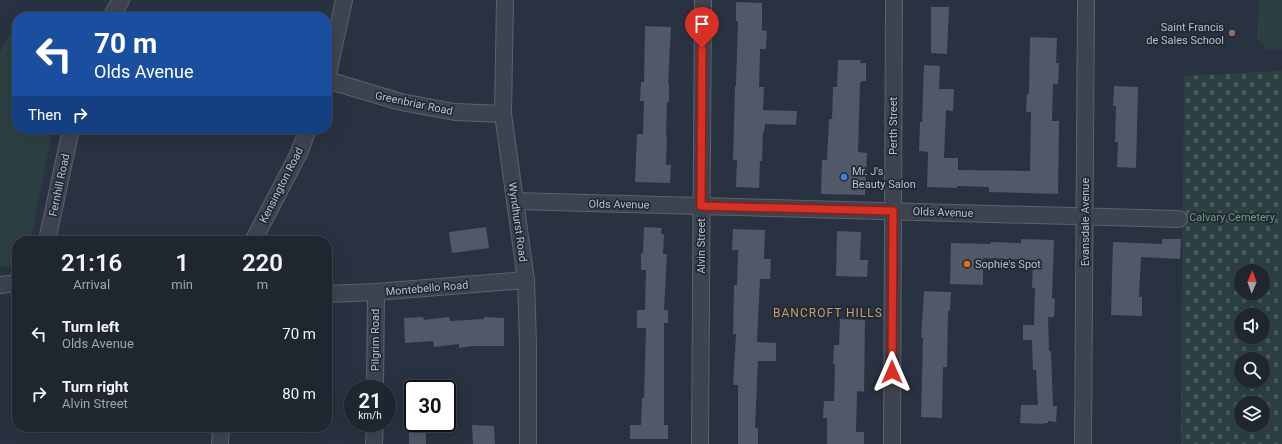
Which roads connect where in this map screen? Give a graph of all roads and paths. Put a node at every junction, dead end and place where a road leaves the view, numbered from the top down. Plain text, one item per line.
1 (121, 0) edge
2 (344, 0) edge
3 (505, 0) edge
4 (703, 0) edge
5 (894, 0) edge
6 (1086, 0) edge
7 (114, 12) edge
8 (332, 56) edge
9 (332, 81) edge
10 (503, 114) junction
11 (70, 134) edge
12 (306, 134) edge
13 (514, 201) junction
14 (701, 206) junction
15 (893, 211) junction
16 (1085, 216) junction
17 (1179, 219) dead end
18 (48, 236) edge
19 (256, 236) edge
20 (526, 280) junction
21 (12, 284) edge
22 (0, 285) edge
23 (376, 292) junction
24 (332, 294) edge
25 (375, 380) edge
26 (221, 432) edge
27 (375, 432) edge
28 (220, 444) edge
29 (374, 444) edge
30 (528, 444) edge
31 (700, 444) edge
32 (892, 444) edge
33 (1083, 444) edge

1 - 7 street
2 - 8 street
3 - 10 street, Wyndhurst Road
4 - 14 street, Alvin Street
5 - 15 street, Perth Street
6 - 16 street, Evansdale Avenue
9 - 10 street, Greenbriar Road
10 - 13 street, Wyndhurst Road
11 - 18 street, Fernhill Road
12 - 19 street, Kensington Road
13 - 14 street, Olds Avenue
13 - 20 street, Wyndhurst Road
14 - 15 street, Olds Avenue
14 - 31 street, Alvin Street
15 - 16 street, Olds Avenue
15 - 32 street, Perth Street
16 - 17 street, Olds Avenue
16 - 33 street, Evansdale Avenue
20 - 23 street, Montebello Road
20 - 30 street, Wyndhurst Road
21 - 22 street
23 - 24 street, Montebello Road
23 - 25 street, Pilgrim Road
26 - 28 street
27 - 29 street

